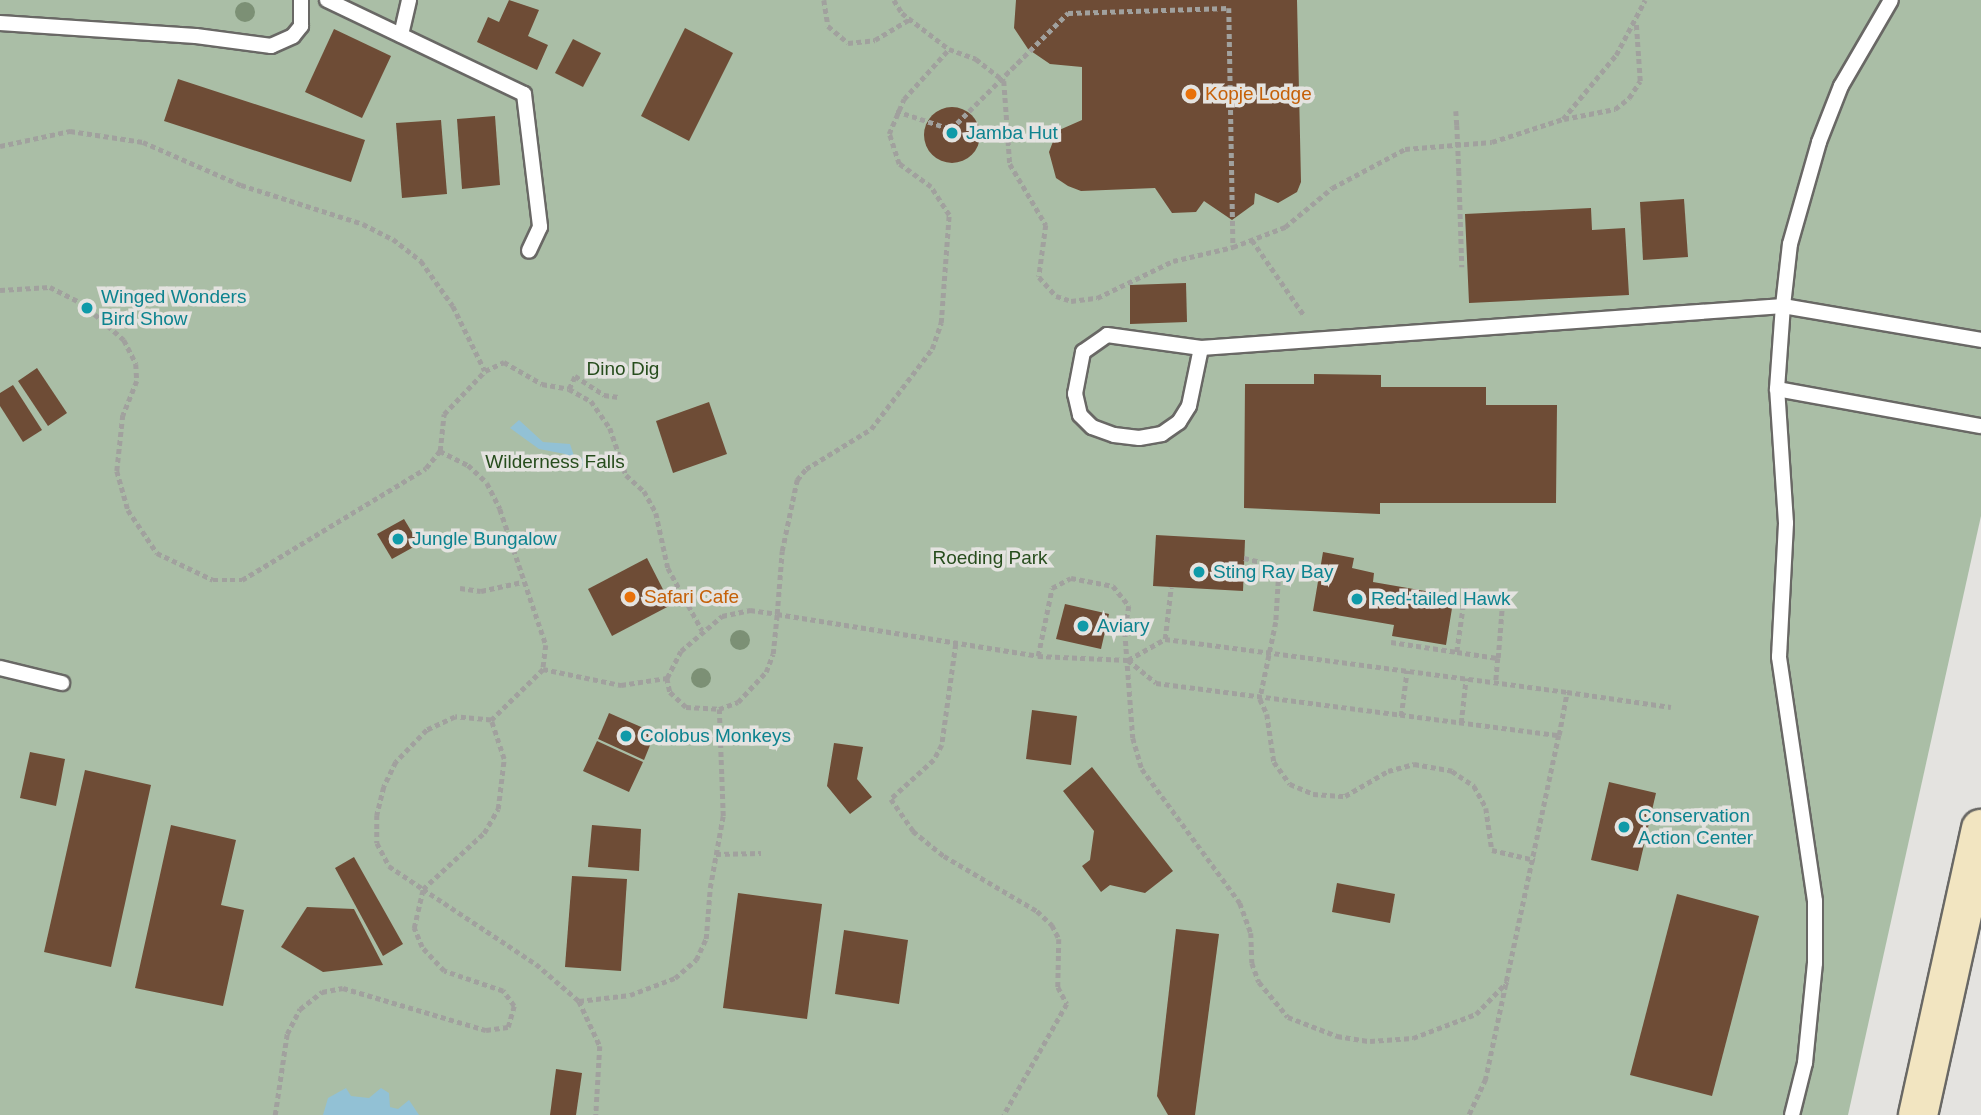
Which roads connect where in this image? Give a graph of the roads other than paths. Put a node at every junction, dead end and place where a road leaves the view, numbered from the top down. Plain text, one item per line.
1 (301, 0) edge
2 (327, 0) edge
3 (409, 0) edge
4 (1891, 0) edge
5 (0, 23) edge
6 (401, 35) junction
7 (529, 251) dead end
8 (1783, 306) junction
9 (1981, 340) edge
10 (1201, 348) junction
11 (1777, 389) junction
12 (1981, 426) edge
13 (0, 668) edge
14 (62, 683) dead end
15 (1981, 829) edge
16 (1792, 1115) edge
17 (1918, 1115) edge

1 - 5 lane
2 - 6 lane
3 - 6 lane
4 - 8 lane
6 - 7 lane
8 - 9 lane
8 - 10 lane
8 - 11 lane
10 - 10 lane
11 - 12 lane
11 - 16 lane
13 - 14 lane
15 - 17 main road

